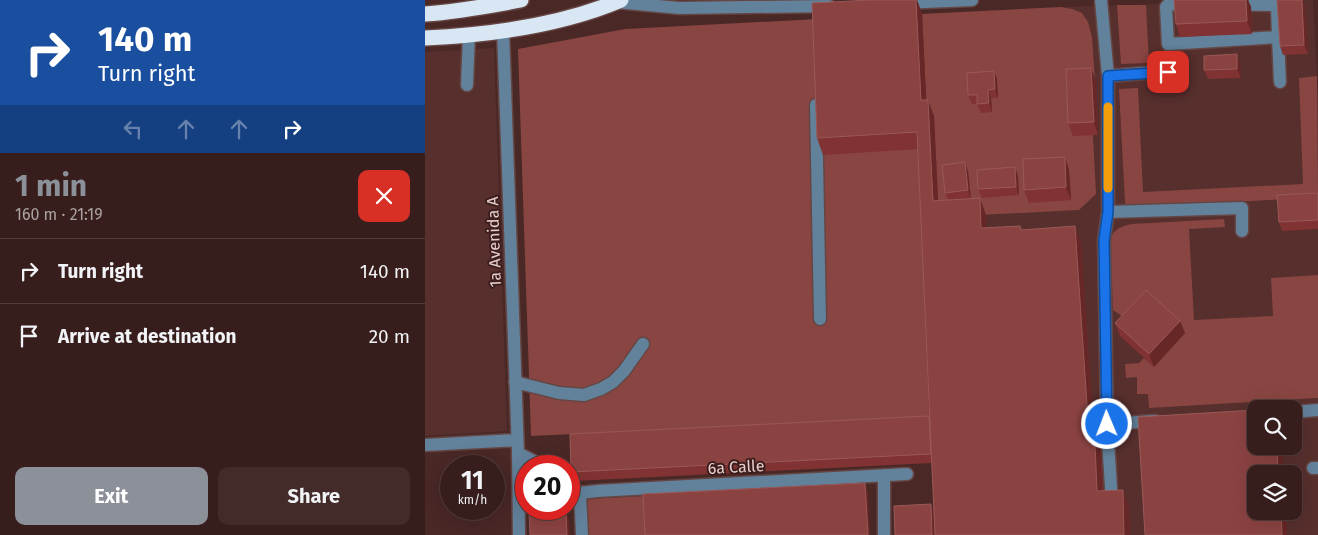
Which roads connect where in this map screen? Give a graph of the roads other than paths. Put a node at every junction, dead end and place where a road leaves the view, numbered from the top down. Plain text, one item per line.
1 (521, 0) edge
2 (972, 0) edge
3 (1101, 0) edge
4 (618, 1) edge
5 (677, 4) edge
6 (893, 4) edge
7 (469, 5) edge
8 (843, 6) edge
9 (425, 14) edge
10 (503, 30) junction
11 (469, 34) junction
12 (1278, 37) junction
13 (425, 38) edge
14 (1168, 72) dead end
15 (1108, 76) junction
16 (1280, 82) dead end
17 (467, 85) dead end
18 (815, 90) edge
19 (1108, 212) junction
20 (1242, 230) dead end
21 (820, 319) dead end
22 (643, 344) dead end
23 (515, 382) junction
24 (1318, 410) edge
25 (1302, 411) edge
26 (1167, 420) edge
27 (1107, 424) junction
28 (425, 445) edge
29 (518, 446) junction
30 (529, 455) edge
31 (907, 474) dead end
32 (885, 475) junction
33 (580, 493) edge
34 (1112, 503) edge
35 (580, 507) edge
36 (519, 535) edge
37 (582, 535) edge
38 (884, 535) edge

1 - 7 highway
2 - 6 street
3 - 15 street
4 - 5 street
4 - 10 highway
5 - 8 street
7 - 9 highway
10 - 11 highway
10 - 23 street, 1a Avenida A
11 - 13 highway
11 - 17 street
12 - 12 street
12 - 16 street
14 - 15 street
15 - 19 street
18 - 21 street
19 - 20 street
19 - 27 street
22 - 23 street
23 - 29 street, 1a Avenida A
24 - 25 street
26 - 27 street
27 - 34 street
28 - 29 street
29 - 30 street
29 - 36 street, 1a Avenida A
31 - 32 street, 6a Calle
32 - 33 street, 6a Calle
32 - 38 street
35 - 37 street

